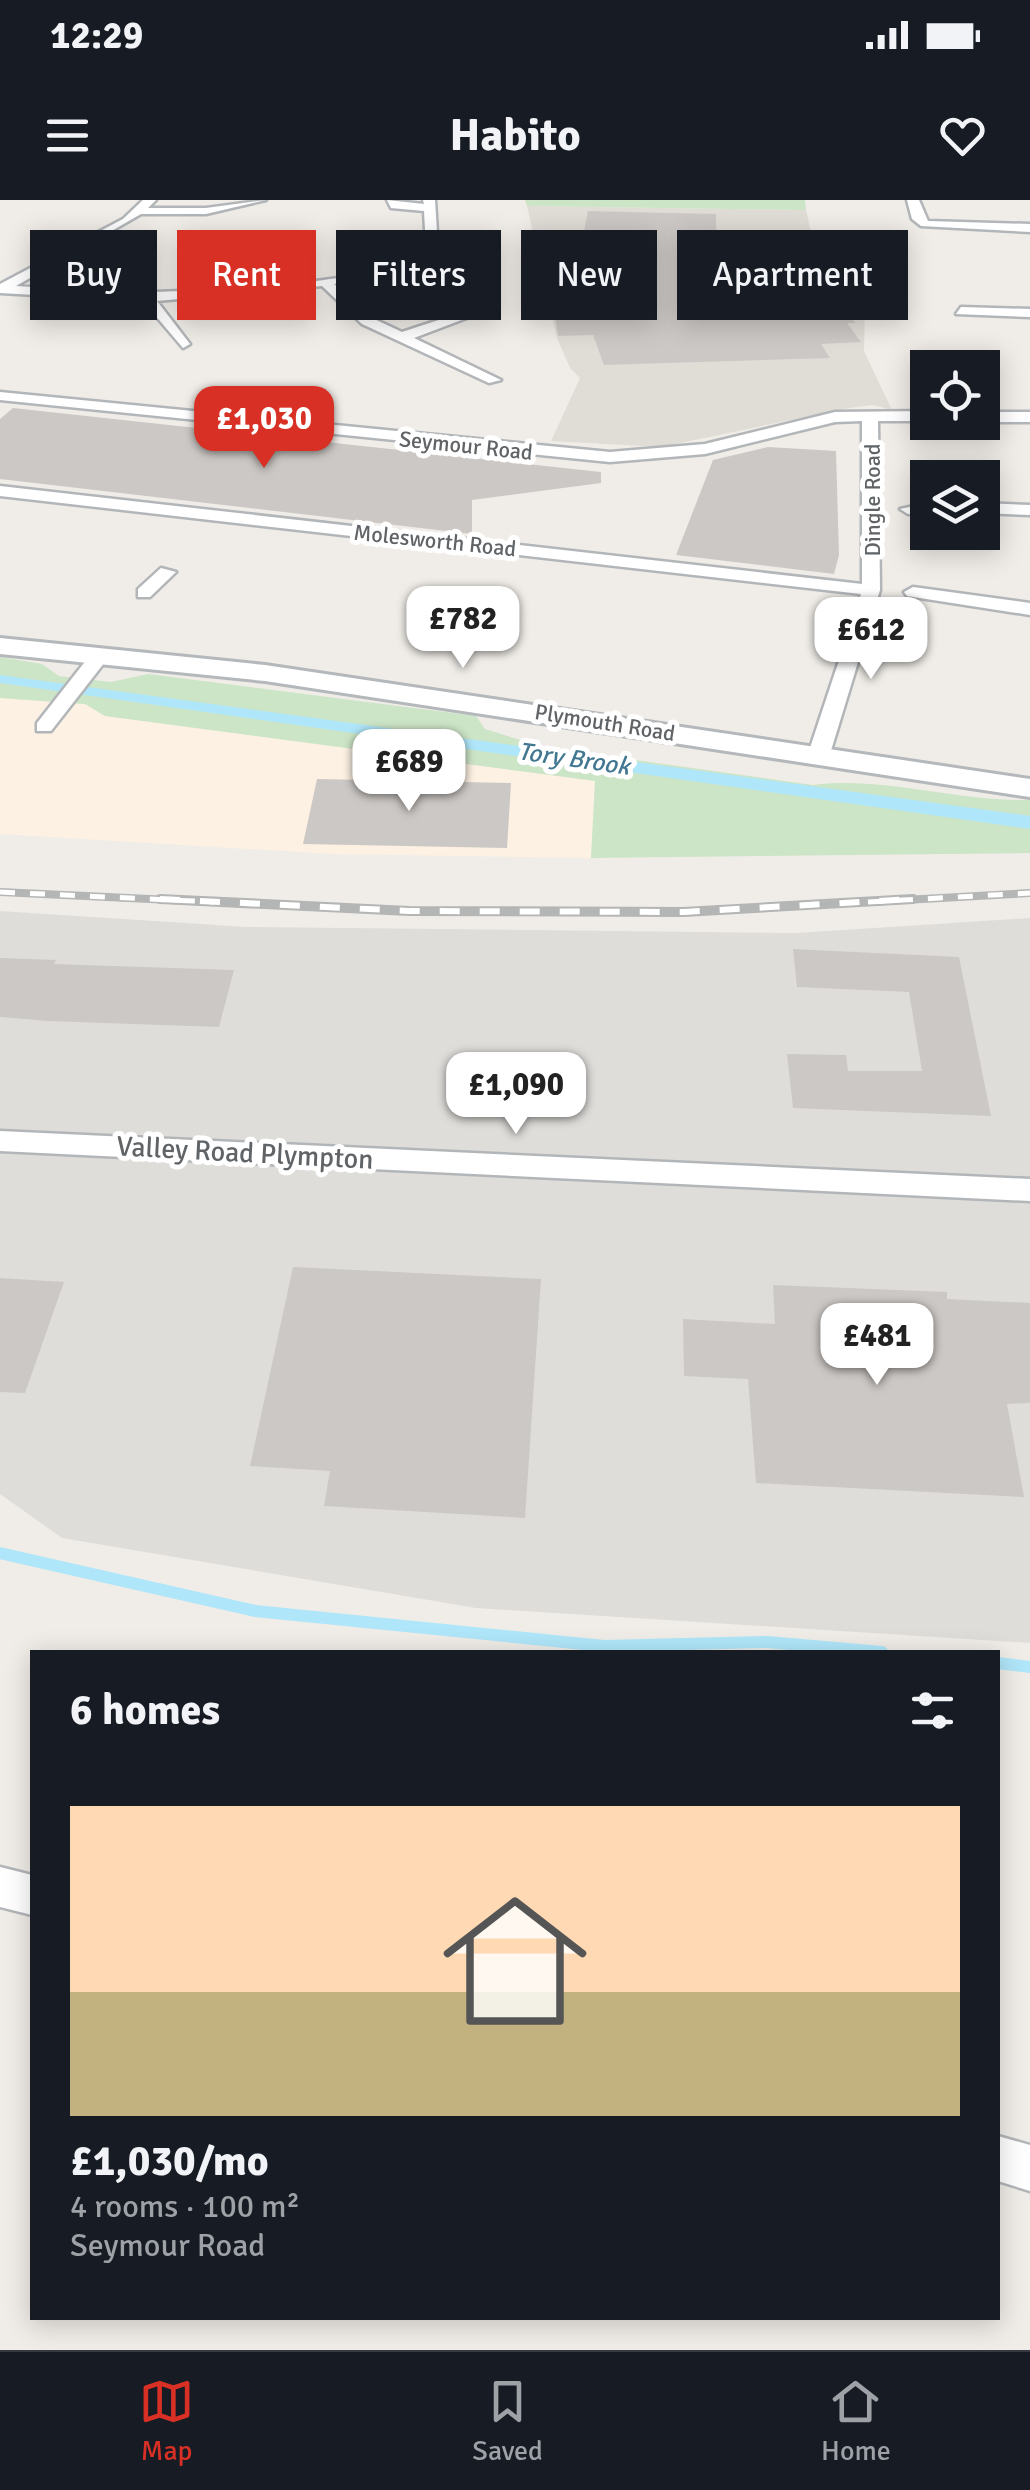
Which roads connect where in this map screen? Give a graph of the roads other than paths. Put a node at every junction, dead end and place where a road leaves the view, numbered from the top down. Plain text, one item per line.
1 (260, 200) edge
2 (393, 200) edge
3 (913, 200) edge
4 (429, 204) edge
5 (146, 206) edge
6 (1030, 228) edge
7 (431, 230) edge
8 (336, 279) edge
9 (324, 281) junction
10 (316, 282) edge
11 (1, 289) edge
12 (30, 293) edge
13 (157, 309) edge
14 (961, 312) dead end
15 (1030, 313) edge
16 (453, 320) edge
17 (399, 338) junction
18 (182, 344) dead end
19 (494, 380) dead end
20 (0, 396) edge
21 (870, 415) junction
22 (910, 416) edge
23 (1000, 417) edge
24 (1030, 417) edge
25 (0, 491) edge
26 (1000, 509) edge
27 (1030, 510) edge
28 (166, 572) dead end
29 (871, 590) junction
30 (913, 592) dead end
31 (144, 593) dead end
32 (1030, 609) edge
33 (0, 646) edge
34 (90, 669) junction
35 (44, 727) dead end
36 (818, 757) junction
37 (1030, 788) edge
38 (0, 1140) edge
39 (1030, 1190) edge
40 (0, 1886) edge
41 (30, 1895) edge
42 (1000, 2160) edge
43 (1030, 2168) edge

1 - 5 street
2 - 4 street
3 - 6 street
4 - 7 street
5 - 11 street
8 - 9 street
9 - 10 street
9 - 17 street
11 - 12 street
13 - 18 street
14 - 15 street
16 - 17 street
17 - 19 street
20 - 21 street, Seymour Road
21 - 22 street, Seymour Road
21 - 29 street, Dingle Road
23 - 24 street
25 - 29 street, Molesworth Road
26 - 27 street
28 - 31 street
29 - 36 street, Dingle Road
30 - 32 street
33 - 34 main road, Plymouth Road
34 - 35 street
34 - 36 main road, Plymouth Road
36 - 37 main road, Plymouth Road
38 - 39 street, Valley Road Plympton
40 - 41 street
42 - 43 street

